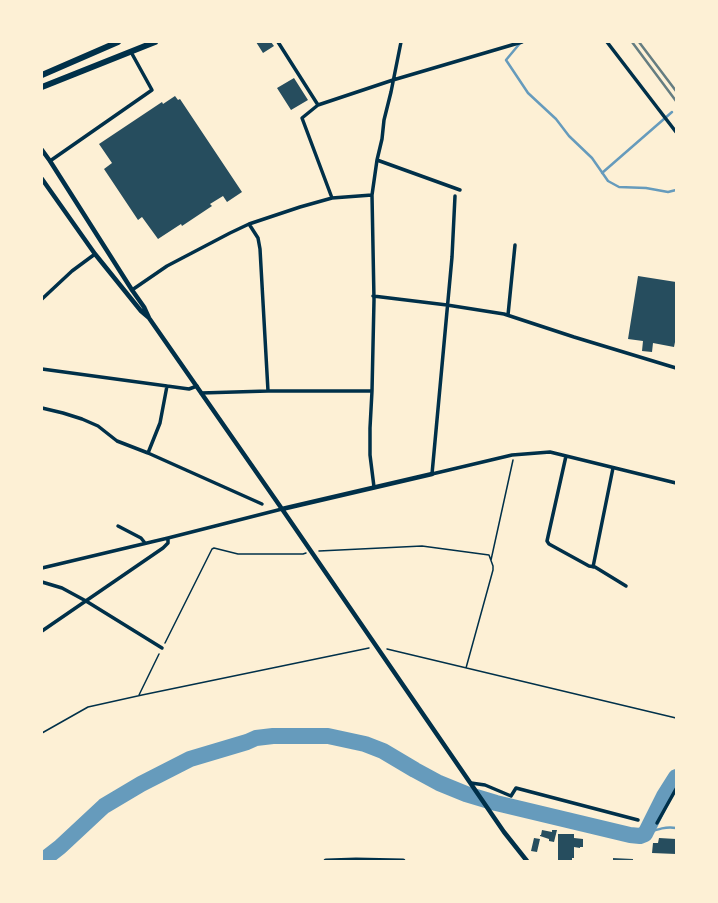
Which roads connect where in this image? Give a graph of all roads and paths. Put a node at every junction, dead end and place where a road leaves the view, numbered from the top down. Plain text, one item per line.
1 (118, 42) edge
2 (155, 42) edge
3 (278, 42) edge
4 (401, 42) edge
5 (522, 42) edge
6 (607, 42) edge
7 (131, 52) junction
8 (42, 75) edge
9 (393, 80) junction
10 (42, 87) edge
11 (318, 105) junction
12 (676, 132) edge
13 (42, 150) edge
14 (377, 160) junction
15 (50, 161) junction
16 (42, 179) edge
17 (460, 190) dead end
18 (372, 195) junction
19 (455, 196) dead end
20 (332, 198) junction
21 (249, 224) junction
22 (515, 245) dead end
23 (96, 254) junction
24 (132, 290) junction
25 (373, 296) junction
26 (42, 299) edge
27 (447, 305) junction
28 (508, 315) junction
29 (149, 318) junction
30 (676, 368) edge
31 (42, 369) edge
32 (167, 386) junction
33 (197, 386) junction
34 (268, 391) junction
35 (372, 391) junction
36 (201, 392) junction
37 (42, 408) edge
38 (148, 453) junction
39 (514, 454) junction
40 (566, 456) junction
41 (613, 468) junction
42 (432, 474) junction
43 (676, 483) edge
44 (374, 487) junction
45 (262, 504) dead end
46 (282, 509) junction
47 (118, 526) dead end
48 (168, 538) junction
49 (145, 543) junction
50 (312, 552) junction
51 (491, 560) junction
52 (593, 567) junction
53 (42, 568) edge
54 (42, 582) edge
55 (626, 586) dead end
56 (86, 601) junction
57 (42, 631) edge
58 (377, 647) junction
59 (162, 648) junction
60 (466, 668) junction
61 (138, 695) junction
62 (676, 718) edge
63 (42, 732) edge
64 (471, 784) junction
65 (676, 789) edge
66 (638, 820) dead end
67 (658, 823) dead end
68 (326, 861) edge
69 (403, 861) edge
70 (527, 861) edge

1 - 8 main road
2 - 7 main road
3 - 11 street
4 - 9 street
5 - 9 street
6 - 12 street
7 - 10 main road
7 - 15 street
9 - 11 street
9 - 14 street
11 - 20 street
13 - 15 street
14 - 17 street
14 - 18 street
15 - 24 street
16 - 23 street
18 - 20 street
18 - 25 street
19 - 27 street
20 - 21 street
21 - 24 street
21 - 34 street
22 - 28 street
23 - 26 street
23 - 29 street
24 - 29 street
25 - 27 street
25 - 35 street
27 - 28 street
27 - 42 street
28 - 30 street
29 - 33 street
31 - 32 street
32 - 33 street
32 - 38 street
33 - 36 street
34 - 35 street
34 - 36 street
35 - 44 street
36 - 46 street
37 - 38 street
38 - 45 street
39 - 40 street
39 - 42 street
39 - 51 path
40 - 41 street
40 - 52 street
41 - 43 street
41 - 52 street
42 - 44 street
44 - 46 street
46 - 48 street
46 - 50 street
47 - 49 street
48 - 49 street
48 - 56 street
49 - 53 street
50 - 51 path
50 - 58 street
50 - 59 path
51 - 60 path
52 - 55 street
54 - 56 street
56 - 57 street
56 - 59 street
58 - 60 path
58 - 61 path
58 - 64 street
59 - 61 path
60 - 62 path
61 - 63 path
64 - 66 street
64 - 70 street
65 - 67 street
68 - 69 main road

